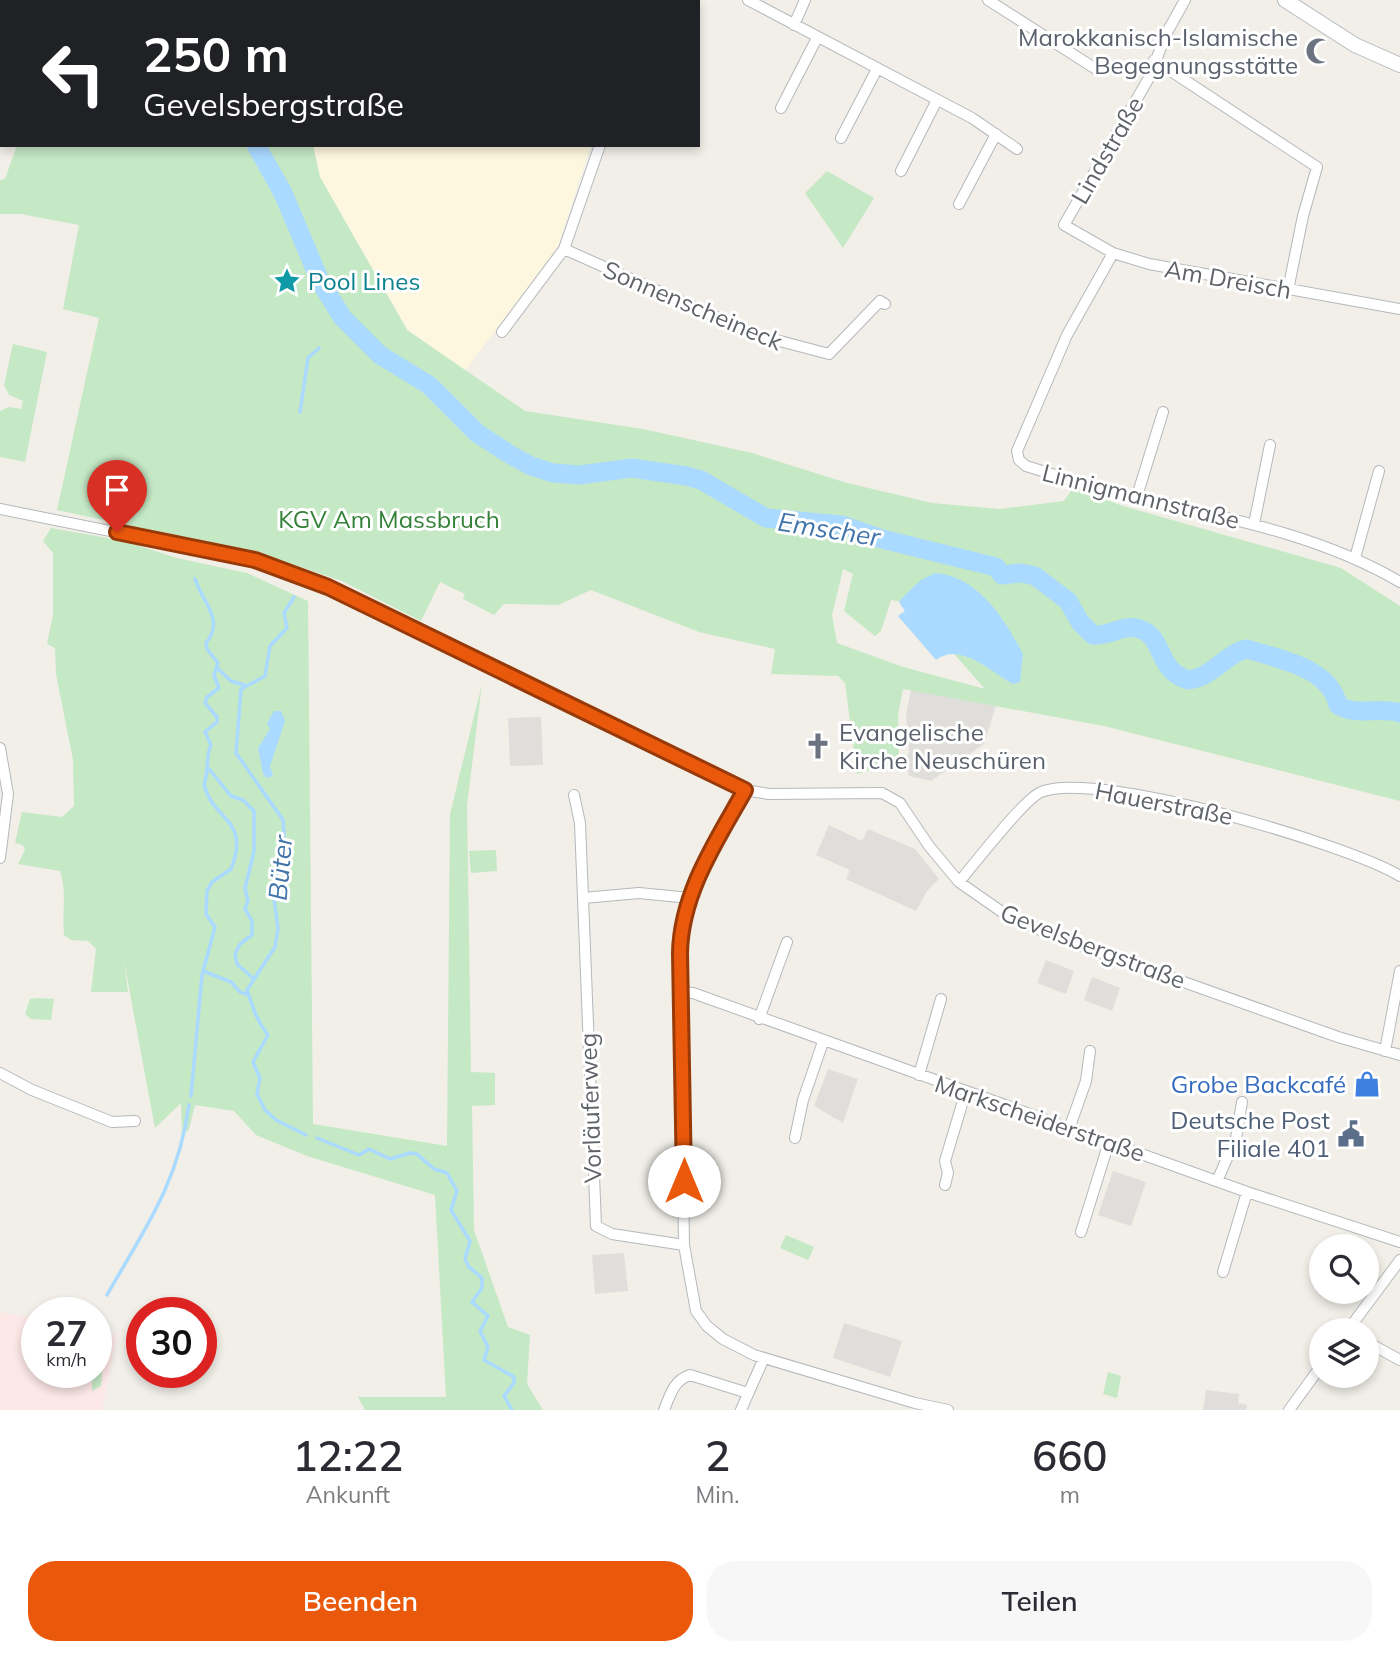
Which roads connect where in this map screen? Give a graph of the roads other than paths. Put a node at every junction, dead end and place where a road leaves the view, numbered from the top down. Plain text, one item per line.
1 (748, 0) edge
2 (805, 0) edge
3 (988, 0) edge
4 (1185, 0) edge
5 (1284, 0) edge
6 (793, 25) junction
7 (817, 38) junction
8 (1154, 60) junction
9 (1400, 65) edge
10 (877, 69) junction
11 (1100, 71) dead end
12 (937, 100) junction
13 (781, 108) dead end
14 (996, 134) junction
15 (841, 138) dead end
16 (599, 147) edge
17 (1017, 149) dead end
18 (901, 171) dead end
19 (959, 204) dead end
20 (1064, 225) joint
21 (564, 249) junction
22 (1113, 253) junction
23 (1288, 290) junction
24 (885, 304) dead end
25 (1400, 309) edge
26 (502, 332) dead end
27 (1163, 412) dead end
28 (1270, 445) dead end
29 (1379, 471) dead end
30 (1137, 496) junction
31 (0, 509) edge
32 (1254, 524) junction
33 (1355, 558) junction
34 (1400, 582) edge
35 (0, 748) edge
36 (745, 790) junction
37 (573, 794) dead end
38 (0, 858) edge
39 (1400, 876) edge
40 (959, 882) junction
41 (583, 898) junction
42 (690, 898) junction
43 (787, 942) dead end
44 (1400, 971) edge
45 (682, 992) junction
46 (942, 999) dead end
47 (759, 1018) junction
48 (823, 1042) junction
49 (1090, 1051) dead end
50 (1385, 1051) junction
51 (1400, 1055) edge
52 (0, 1073) edge
53 (919, 1075) junction
54 (966, 1091) junction
55 (1242, 1102) dead end
56 (135, 1121) dead end
57 (1069, 1129) junction
58 (795, 1138) dead end
59 (1109, 1142) junction
60 (1217, 1181) junction
61 (945, 1185) dead end
62 (1247, 1192) junction
63 (1081, 1232) dead end
64 (1400, 1242) edge
65 (684, 1245) junction
66 (1400, 1260) edge
67 (1223, 1272) dead end
68 (1357, 1318) edge
69 (1379, 1349) edge
70 (764, 1358) junction
71 (1400, 1360) edge
72 (1309, 1382) edge
73 (748, 1393) junction
74 (914, 1407) edge
75 (664, 1410) edge
76 (741, 1410) edge
77 (948, 1410) edge
78 (1289, 1410) edge

1 - 6 street
2 - 6 street
3 - 11 street
4 - 8 street, Lindstraße
5 - 9 main road
6 - 7 street
7 - 10 street
7 - 13 street
8 - 20 street, Lindstraße
8 - 23 street
10 - 12 street
10 - 15 street
12 - 14 street
12 - 18 street
14 - 17 street
14 - 19 street
16 - 21 street
20 - 22 street, Am Dreisch
21 - 24 street, Sonnenscheineck
21 - 26 street
22 - 23 street, Am Dreisch
22 - 30 street, Linnigmannstraße
23 - 25 street, Am Dreisch
27 - 30 street
28 - 32 street
29 - 33 street
30 - 32 street, Linnigmannstraße
31 - 36 street, Gevelsbergstraße
32 - 33 street, Linnigmannstraße
33 - 34 street, Linnigmannstraße
35 - 38 street
36 - 40 street, Gevelsbergstraße
36 - 42 street
37 - 41 street, Vorläuferweg
39 - 40 street, Hauerstraße
40 - 50 street, Gevelsbergstraße
41 - 42 street
41 - 65 street, Vorläuferweg
42 - 45 street
43 - 47 street
44 - 50 street
45 - 47 street, Markscheiderstraße
45 - 65 street
46 - 53 street
47 - 48 street, Markscheiderstraße
48 - 53 street, Markscheiderstraße
48 - 58 street
49 - 57 street
50 - 51 street, Gevelsbergstraße
52 - 56 street
53 - 54 street, Markscheiderstraße
54 - 57 street, Markscheiderstraße
54 - 61 street
55 - 60 street
57 - 59 street, Markscheiderstraße
59 - 60 street, Markscheiderstraße
59 - 63 street
60 - 62 street, Markscheiderstraße
62 - 64 street, Markscheiderstraße
62 - 67 street
65 - 70 street
66 - 68 street
69 - 71 street
70 - 73 street
70 - 74 street
72 - 78 street
73 - 75 street
73 - 76 street
74 - 77 street

